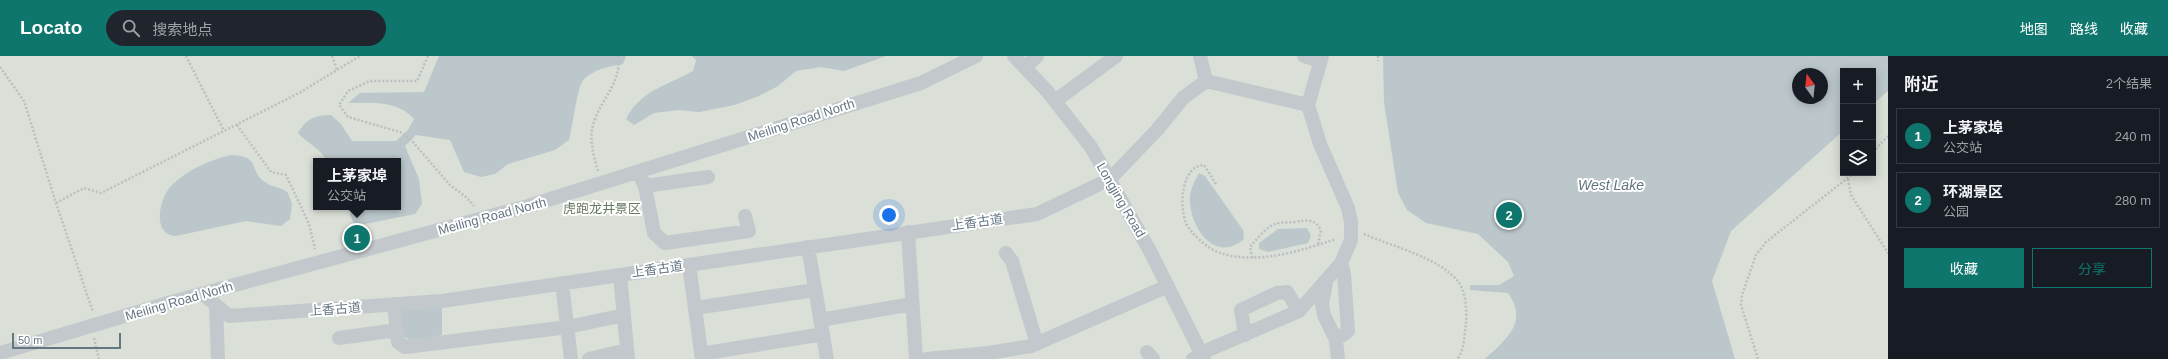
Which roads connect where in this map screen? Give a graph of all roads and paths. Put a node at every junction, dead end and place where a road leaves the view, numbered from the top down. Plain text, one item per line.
1 (186, 56) edge
2 (332, 56) edge
3 (360, 56) edge
4 (428, 56) edge
5 (618, 56) edge
6 (976, 56) edge
7 (1014, 56) edge
8 (1037, 56) edge
9 (1116, 56) edge
10 (1200, 56) edge
11 (1304, 56) edge
12 (1378, 56) edge
13 (1321, 58) edge
14 (1378, 61) dead end
15 (0, 67) edge
16 (1025, 68) junction
17 (337, 70) junction
18 (1206, 81) junction
19 (1054, 101) junction
20 (1308, 105) junction
21 (237, 125) junction
22 (224, 131) junction
23 (1888, 136) edge
24 (1876, 149) edge
25 (638, 172) junction
26 (1851, 176) edge
27 (708, 177) dead end
28 (1110, 179) junction
29 (1848, 179) junction
30 (602, 183) junction
31 (1216, 184) dead end
32 (645, 186) junction
33 (56, 203) junction
34 (745, 216) dead end
35 (484, 218) junction
36 (908, 232) junction
37 (1351, 235) junction
38 (1318, 245) junction
39 (808, 247) junction
40 (1006, 253) dead end
41 (1888, 253) edge
42 (1252, 258) junction
43 (318, 263) junction
44 (1341, 263) junction
45 (689, 265) junction
46 (620, 275) junction
47 (562, 283) junction
48 (1326, 283) junction
49 (1168, 286) junction
50 (815, 290) junction
51 (203, 294) junction
52 (394, 304) junction
53 (912, 304) junction
54 (216, 305) junction
55 (695, 308) junction
56 (1299, 311) junction
57 (624, 314) junction
58 (94, 325) junction
59 (568, 327) junction
60 (822, 327) junction
61 (397, 330) junction
62 (1245, 335) junction
63 (339, 338) dead end
64 (1336, 340) junction
65 (1037, 344) junction
66 (0, 353) edge
67 (628, 355) edge
68 (702, 356) edge
69 (1199, 357) edge
70 (99, 359) edge
71 (218, 359) edge
72 (571, 359) edge
73 (589, 359) edge
74 (827, 359) edge
75 (916, 359) edge
76 (927, 359) edge
77 (1338, 359) edge
78 (1457, 359) edge
79 (1758, 359) edge

1 - 22 path
2 - 17 path
3 - 17 path
4 - 35 path
5 - 30 path
6 - 25 street, Meiling Road North
7 - 16 street, Longjing Road
8 - 16 street
9 - 19 street
10 - 18 street
11 - 13 street
12 - 14 path
13 - 20 street
15 - 33 path
16 - 19 street, Longjing Road
17 - 21 path
18 - 20 street
18 - 28 street
19 - 28 street, Longjing Road
20 - 37 street
21 - 22 path
21 - 43 path
22 - 33 path
23 - 24 path
25 - 30 street, Meiling Road North
25 - 32 street
26 - 29 path
27 - 32 street
28 - 36 street, 上香古道
28 - 49 street, Longjing Road
29 - 41 path
29 - 79 path
30 - 35 street, Meiling Road North
31 - 42 path
32 - 34 street
33 - 58 path
35 - 43 street, Meiling Road North
36 - 39 street, 上香古道
36 - 53 street
37 - 38 path
37 - 44 street
37 - 78 path
38 - 42 path
38 - 42 path
39 - 45 street, 上香古道
39 - 50 street
40 - 65 street
43 - 51 street, Meiling Road North
44 - 48 street
44 - 64 street
45 - 46 street, 上香古道
45 - 55 street
46 - 47 street, 上香古道
46 - 57 street
47 - 52 street, 上香古道
47 - 59 street
48 - 56 street
48 - 64 street
49 - 65 street
49 - 69 street, Longjing Road
50 - 55 street
50 - 60 street
51 - 54 street, 上香古道
51 - 58 street, Meiling Road North
52 - 54 street, 上香古道
52 - 61 street
53 - 60 street
53 - 75 street
54 - 71 street
55 - 68 street
56 - 62 street
56 - 62 street
57 - 59 street
57 - 67 street
58 - 66 street, Meiling Road North
58 - 70 path
59 - 61 street
59 - 72 street
60 - 68 street
60 - 74 street
61 - 63 street
62 - 69 street
64 - 77 street
65 - 76 street
67 - 73 street

